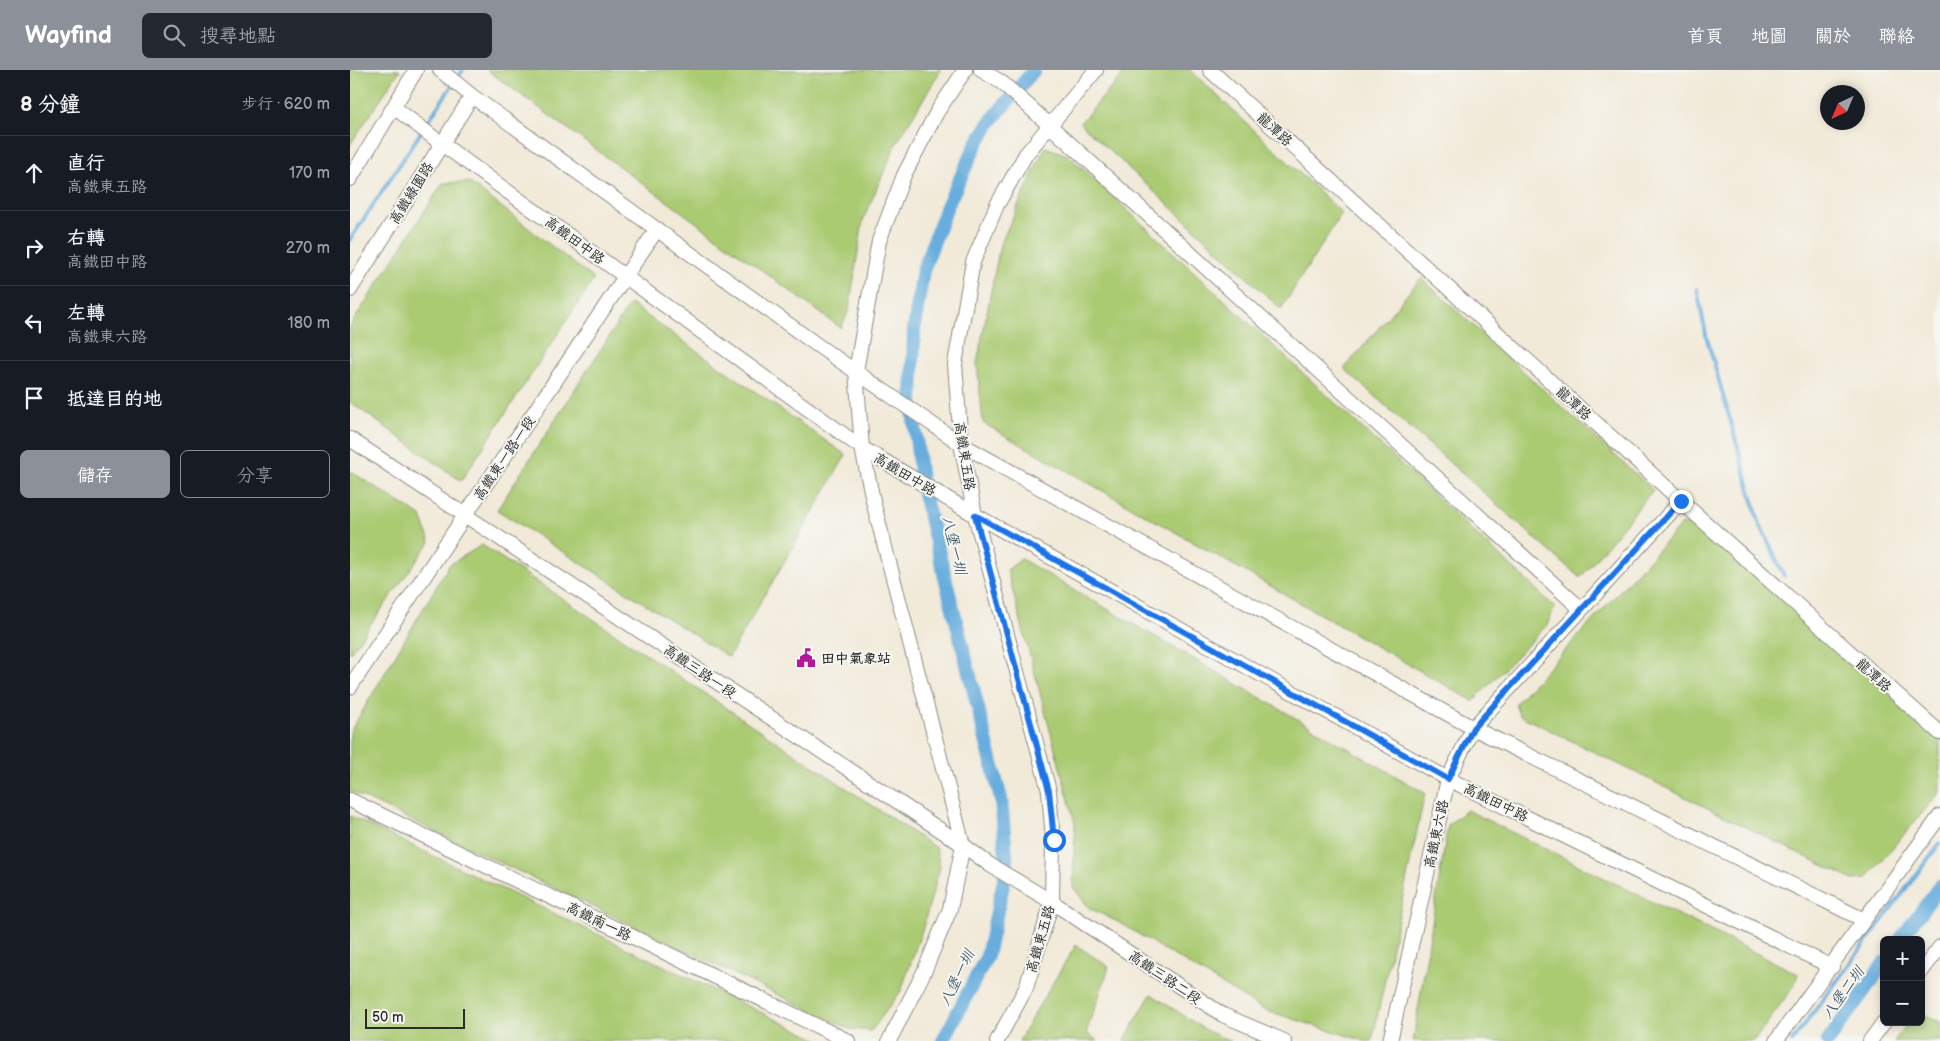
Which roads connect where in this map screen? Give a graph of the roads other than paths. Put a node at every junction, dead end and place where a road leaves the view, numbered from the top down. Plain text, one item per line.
1 (416, 70) edge
2 (440, 70) edge
3 (965, 70) edge
4 (981, 70) edge
5 (1096, 70) edge
6 (1210, 70) edge
7 (472, 96) junction
8 (394, 108) junction
9 (1049, 125) junction
10 (442, 144) junction
11 (350, 179) edge
12 (657, 229) junction
13 (626, 276) junction
14 (350, 290) edge
15 (856, 371) junction
16 (350, 439) edge
17 (961, 444) junction
18 (862, 448) junction
19 (1681, 501) junction
20 (465, 515) junction
21 (975, 515) junction
22 (1580, 609) junction
23 (350, 687) edge
24 (1473, 728) junction
25 (1940, 733) edge
26 (1448, 779) junction
27 (350, 800) edge
28 (1940, 816) edge
29 (963, 845) junction
30 (1052, 902) junction
31 (1864, 920) junction
32 (1940, 947) edge
33 (1832, 967) junction
34 (1925, 967) edge
35 (1881, 1026) edge
36 (848, 1041) edge
37 (889, 1041) edge
38 (998, 1041) edge
39 (1284, 1041) edge
40 (1390, 1041) edge
41 (1776, 1041) edge
42 (1870, 1041) edge

1 - 8 street
2 - 7 street
3 - 15 street
4 - 9 street
5 - 9 street, 高鐵東五路
6 - 19 street, 龍潭路
7 - 10 street, 高鐵綠園路
7 - 12 street
8 - 10 street, 高鐵田中路
8 - 11 street
9 - 17 street, 高鐵東五路
9 - 22 street
10 - 13 street, 高鐵田中路
10 - 14 street, 高鐵綠園路
12 - 13 street, 高鐵東一路一段
12 - 15 street
13 - 18 street, 高鐵田中路
13 - 20 street, 高鐵東一路一段
15 - 17 street
15 - 18 street
16 - 20 street, 高鐵三路一段
17 - 21 street, 高鐵東五路
17 - 24 street
18 - 21 street, 高鐵田中路
18 - 29 street
19 - 22 street, 高鐵東六路
19 - 25 street, 龍潭路
20 - 23 street, 高鐵東一路一段
20 - 29 street, 高鐵三路一段
21 - 26 street, 高鐵田中路
21 - 30 street, 高鐵東五路
22 - 24 street, 高鐵東六路
24 - 26 street, 高鐵東六路
24 - 31 street
26 - 33 street, 高鐵田中路
26 - 40 street, 高鐵東六路
27 - 36 street, 高鐵南一路
28 - 31 street
29 - 30 street, 高鐵三路一段
29 - 37 street
30 - 38 street, 高鐵東五路
30 - 39 street, 高鐵三路二段
31 - 33 street
32 - 34 street
33 - 41 street
35 - 42 street

